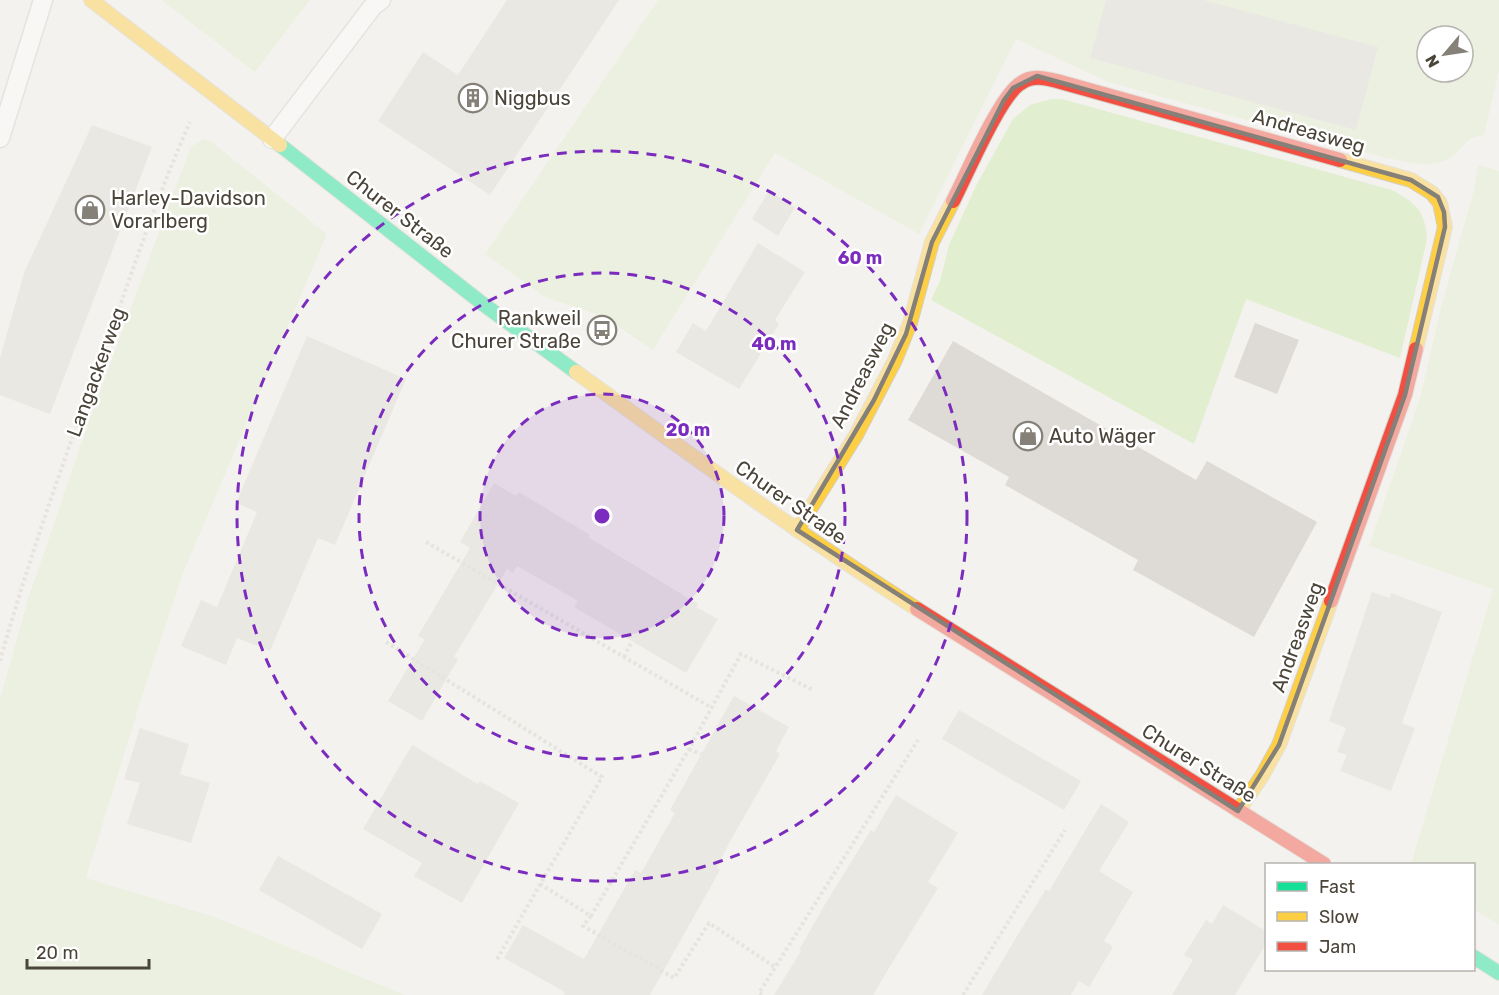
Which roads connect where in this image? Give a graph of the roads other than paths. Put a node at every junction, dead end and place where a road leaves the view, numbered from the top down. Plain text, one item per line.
1 (43, 0) edge
2 (91, 0) edge
3 (381, 0) edge
4 (0, 138) edge
5 (272, 139) junction
6 (797, 530) junction
7 (1238, 811) junction
8 (1322, 863) edge
9 (1475, 958) edge
10 (1499, 973) edge

1 - 4 lane
2 - 5 street, Churer Straße
3 - 5 lane
5 - 6 street, Churer Straße
6 - 7 street, Churer Straße
6 - 7 street, Andreasweg
7 - 8 street, Churer Straße
9 - 10 street

